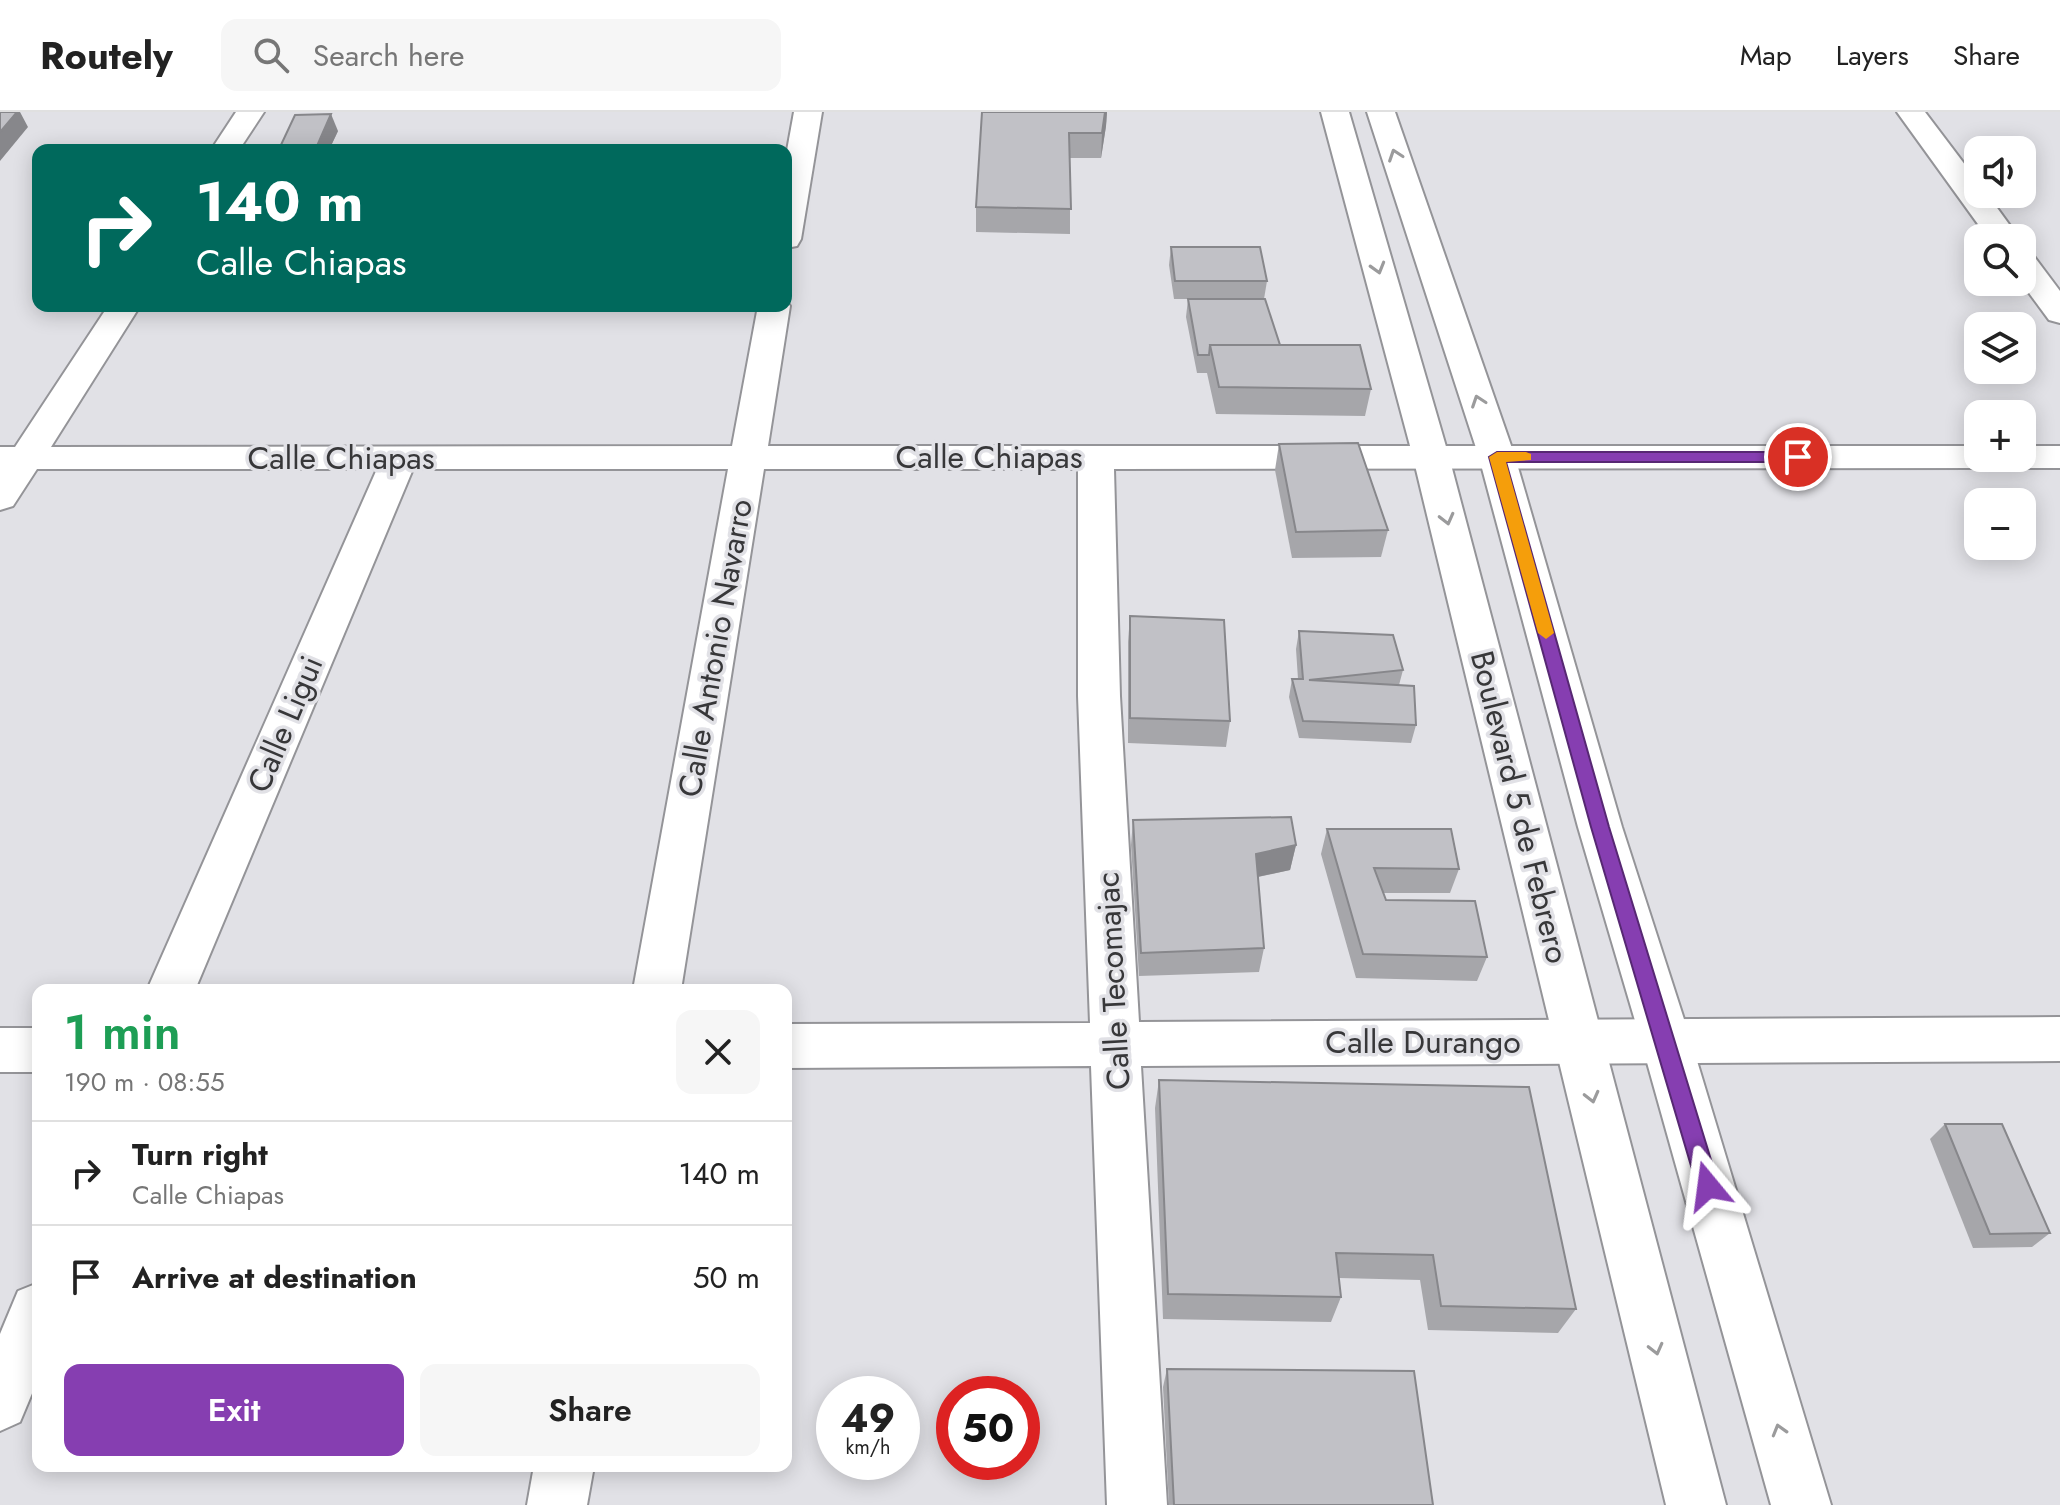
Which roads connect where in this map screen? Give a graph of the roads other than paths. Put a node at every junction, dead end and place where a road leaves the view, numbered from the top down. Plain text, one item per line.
1 (250, 112) edge
2 (808, 112) edge
3 (1335, 112) edge
4 (1381, 112) edge
5 (1911, 112) edge
6 (229, 144) edge
7 (792, 204) edge
8 (1994, 224) edge
9 (2036, 281) edge
10 (120, 312) edge
11 (773, 312) edge
12 (2060, 313) edge
13 (1096, 457) junction
14 (1431, 457) junction
15 (1497, 457) junction
16 (1964, 457) edge
17 (2036, 457) edge
18 (2060, 457) edge
19 (13, 458) edge
20 (400, 458) junction
21 (748, 458) junction
22 (0, 498) edge
23 (174, 984) edge
24 (658, 984) edge
25 (2060, 1039) edge
26 (1578, 1041) junction
27 (1666, 1041) junction
28 (1116, 1044) junction
29 (792, 1046) edge
30 (0, 1050) edge
31 (32, 1050) edge
32 (32, 1325) edge
33 (0, 1402) edge
34 (563, 1472) edge
35 (557, 1505) edge
36 (1137, 1505) edge
37 (1696, 1505) edge
38 (1801, 1505) edge

1 - 6 street
2 - 7 street
3 -> 14 street, Boulevard 5 de Febrero
15 -> 4 street, Boulevard 5 de Febrero
5 - 8 street
9 - 12 street
10 - 19 street
11 - 21 street, Calle Antonio Navarro
13 - 14 street, Calle Chiapas
13 - 21 street, Calle Chiapas
13 - 28 street, Calle Tecomajac
14 - 15 street, Calle Chiapas
14 -> 26 street, Boulevard 5 de Febrero
15 - 16 street, Calle Chiapas
15 - 27 street, Boulevard 5 de Febrero
17 - 18 street
19 - 20 street, Calle Chiapas
19 - 22 street
20 - 21 street, Calle Chiapas
20 - 23 street, Calle Ligui
21 - 24 street, Calle Antonio Navarro
25 - 27 street, Calle Durango
26 - 27 street, Calle Durango
26 - 28 street, Calle Durango
26 -> 37 street, Boulevard 5 de Febrero
38 -> 27 street, Boulevard 5 de Febrero
28 - 29 street, Calle Durango
28 - 36 street, Calle Tecomajac
30 - 31 street
32 - 33 street
34 - 35 street

